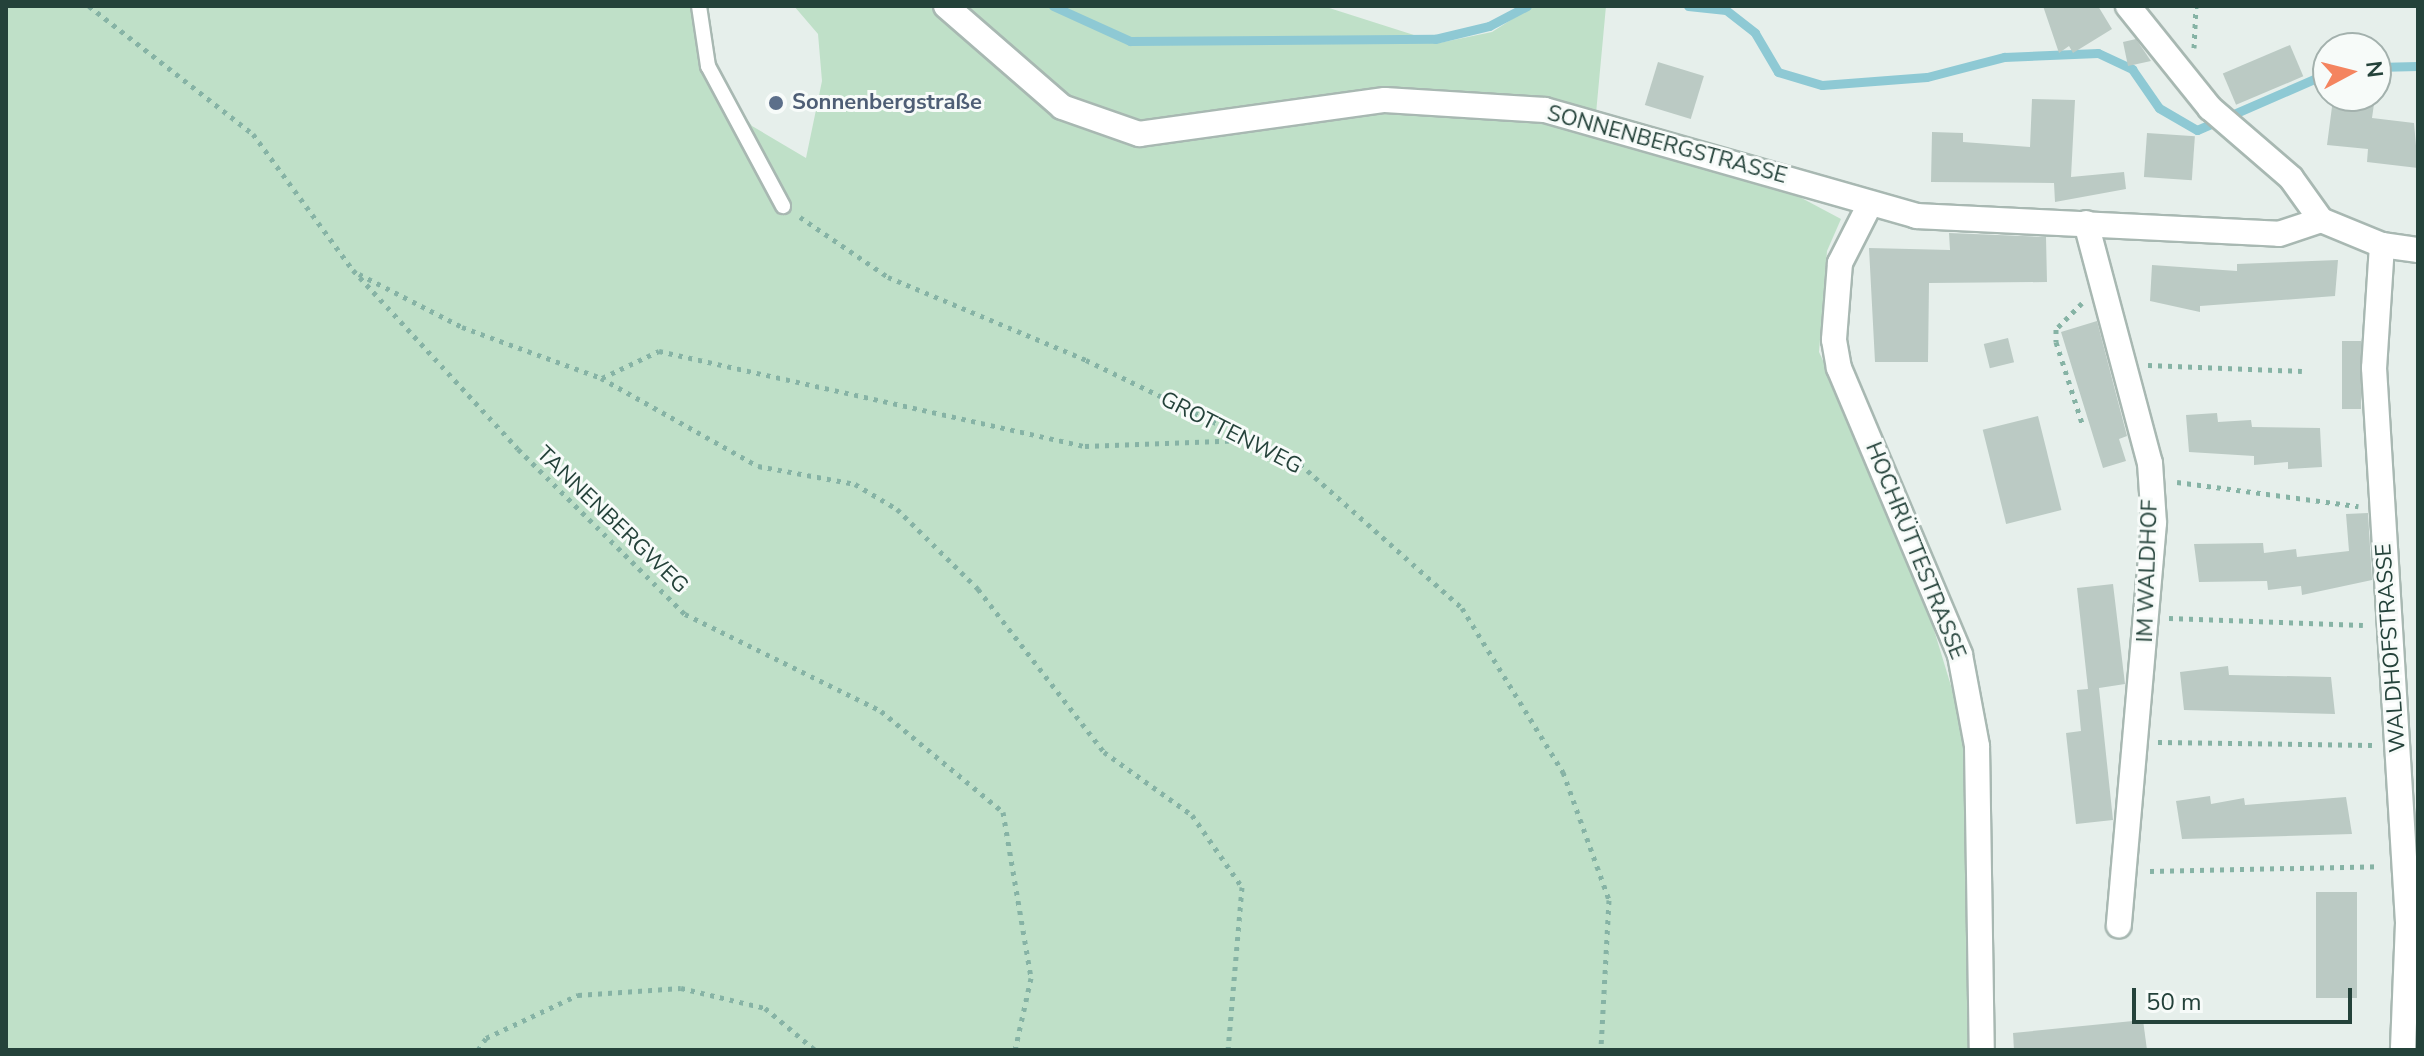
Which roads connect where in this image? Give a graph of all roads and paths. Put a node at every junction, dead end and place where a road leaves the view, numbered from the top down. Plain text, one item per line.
1 (89, 6) edge
2 (699, 6) edge
3 (946, 6) edge
4 (2128, 6) edge
5 (783, 206) joint
6 (1868, 208) junction
7 (2321, 220) junction
8 (2086, 223) junction
9 (2382, 245) junction
10 (2418, 250) edge
11 (353, 270) junction
12 (2062, 322) dead end
13 (2123, 364) junction
14 (2302, 371) dead end
15 (601, 378) junction
16 (2082, 423) dead end
17 (1249, 440) junction
18 (2151, 478) junction
19 (2383, 509) junction
20 (2148, 618) junction
21 (2390, 626) junction
22 (2137, 742) junction
23 (2397, 745) junction
24 (2404, 865) junction
25 (2125, 872) junction
26 (2119, 925) dead end
27 (478, 1050) edge
28 (815, 1050) edge
29 (1015, 1050) edge
30 (1228, 1050) edge
31 (1601, 1050) edge
32 (1982, 1050) edge
33 (2403, 1050) edge

1 - 11 path, TANNENBERGWEG
2 - 5 lane
3 - 6 street, SONNENBERGSTRASSE
4 - 7 street
5 - 17 path, GROTTENWEG
6 - 8 street, SONNENBERGSTRASSE
6 - 32 street, HOCHRÜTTESTRASSE
7 - 8 street, SONNENBERGSTRASSE
7 - 9 street
8 - 13 street, IM WALDHOF
9 - 10 street
9 - 19 street, WALDHOFSTRASSE
11 - 15 path
11 - 29 path, TANNENBERGWEG
12 - 16 path
13 - 14 path
13 - 18 street, IM WALDHOF
15 - 17 path
15 - 30 path
17 - 31 path, GROTTENWEG
18 - 19 path
18 - 20 street, IM WALDHOF
19 - 21 street, WALDHOFSTRASSE
20 - 21 path
20 - 22 street, IM WALDHOF
21 - 23 street, WALDHOFSTRASSE
22 - 23 path
22 - 25 street, IM WALDHOF
23 - 24 street, WALDHOFSTRASSE
24 - 25 path
24 - 33 street, WALDHOFSTRASSE
25 - 26 street, IM WALDHOF
27 - 28 path

